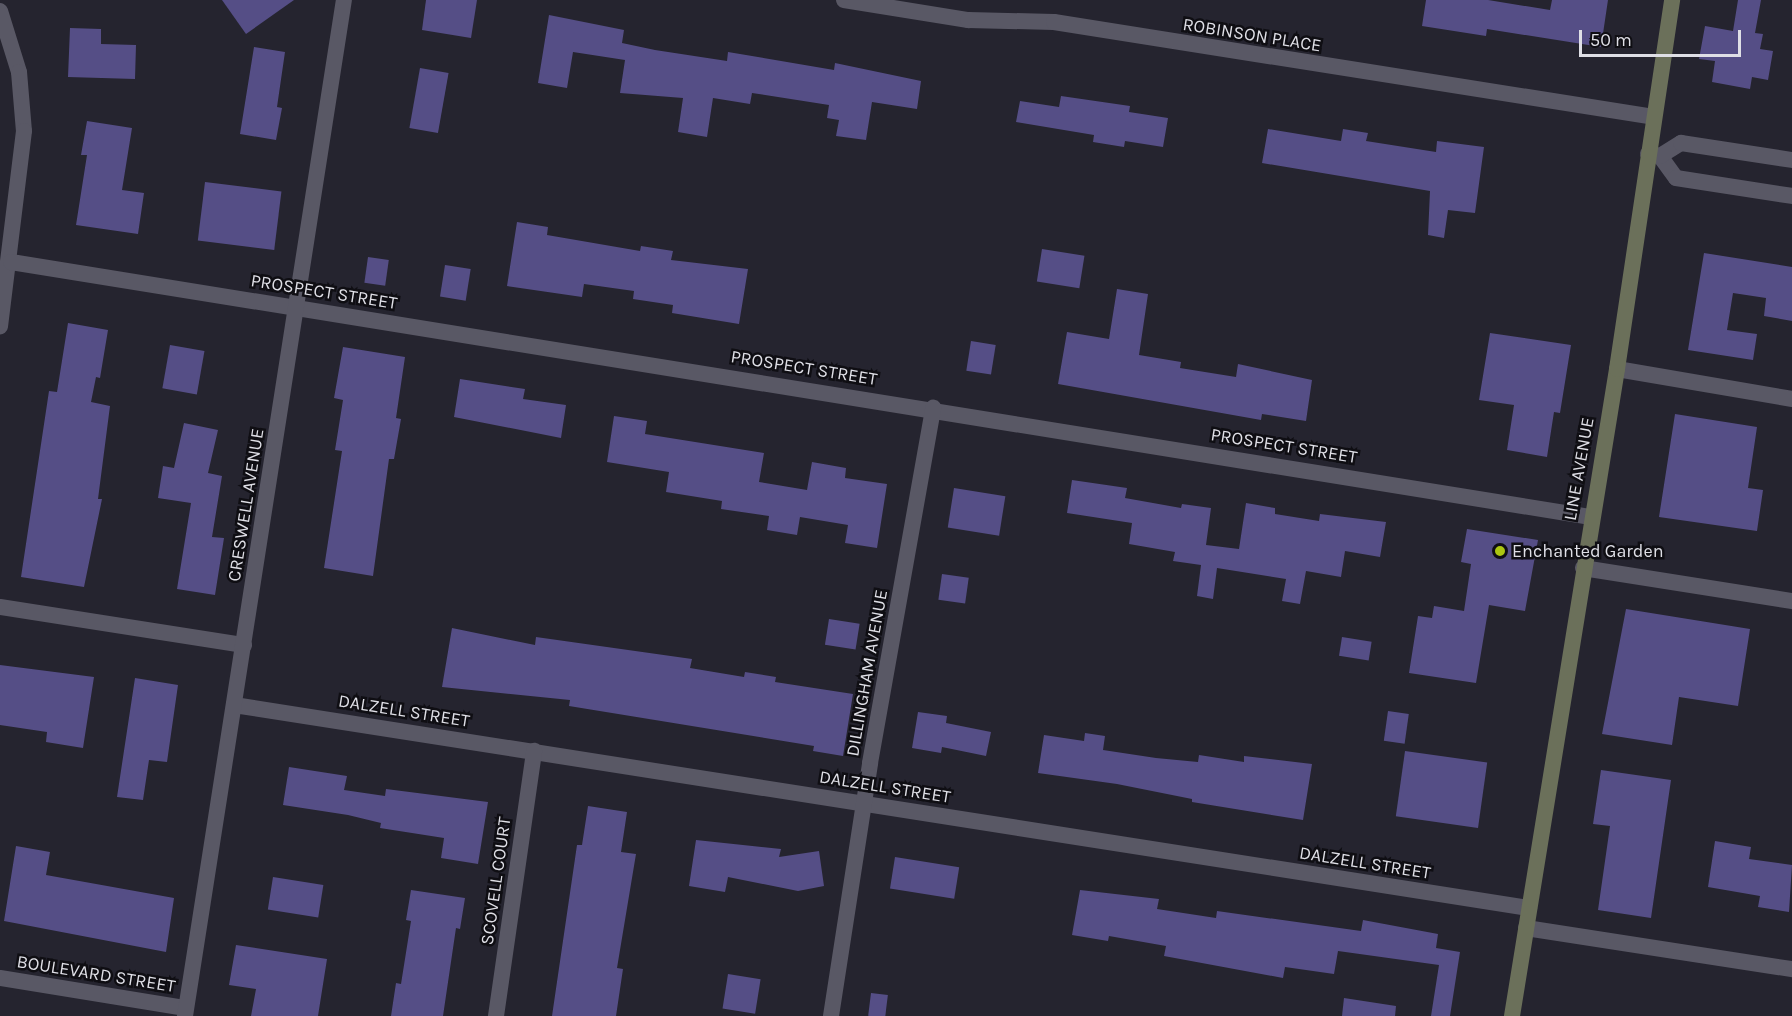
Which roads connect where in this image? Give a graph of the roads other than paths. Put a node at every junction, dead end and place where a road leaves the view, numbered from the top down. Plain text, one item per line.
1 (344, 0) edge
2 (844, 0) edge
3 (1672, 0) edge
4 (0, 12) edge
5 (1654, 117) junction
6 (1654, 155) junction
7 (1792, 160) edge
8 (1792, 196) edge
9 (11, 262) junction
10 (296, 308) junction
11 (0, 327) edge
12 (1617, 369) junction
13 (1792, 399) edge
14 (933, 408) junction
15 (1590, 517) junction
16 (1583, 568) junction
17 (1792, 601) edge
18 (0, 607) edge
19 (244, 645) junction
20 (234, 705) junction
21 (534, 751) junction
22 (865, 804) junction
23 (1529, 908) junction
24 (1526, 928) junction
25 (1792, 969) edge
26 (0, 978) edge
27 (185, 1012) edge
28 (496, 1016) edge
29 (831, 1016) edge
30 (1512, 1016) edge

1 - 10 street, CRESWELL AVENUE
2 - 5 street, ROBINSON PLACE
3 - 5 main road, LINE AVENUE
4 - 9 street
5 - 6 main road, LINE AVENUE
6 - 7 street
6 - 8 street
6 - 12 main road, LINE AVENUE
9 - 10 street, PROSPECT STREET
9 - 11 street
10 - 14 street, PROSPECT STREET
10 - 19 street, CRESWELL AVENUE
12 - 13 street
12 - 15 main road, LINE AVENUE
14 - 15 street, PROSPECT STREET
14 - 22 street, DILLINGHAM AVENUE
15 - 16 main road, LINE AVENUE
16 - 17 street
16 - 23 main road, LINE AVENUE
18 - 19 street
19 - 20 street, CRESWELL AVENUE
20 - 21 street, DALZELL STREET
20 - 27 street, CRESWELL AVENUE
21 - 22 street, DALZELL STREET
21 - 28 street, SCOVELL COURT
22 - 23 street, DALZELL STREET
22 - 29 street, DILLINGHAM AVENUE
23 - 24 main road, LINE AVENUE
24 - 25 street
24 - 30 main road, LINE AVENUE
26 - 27 street, BOULEVARD STREET

